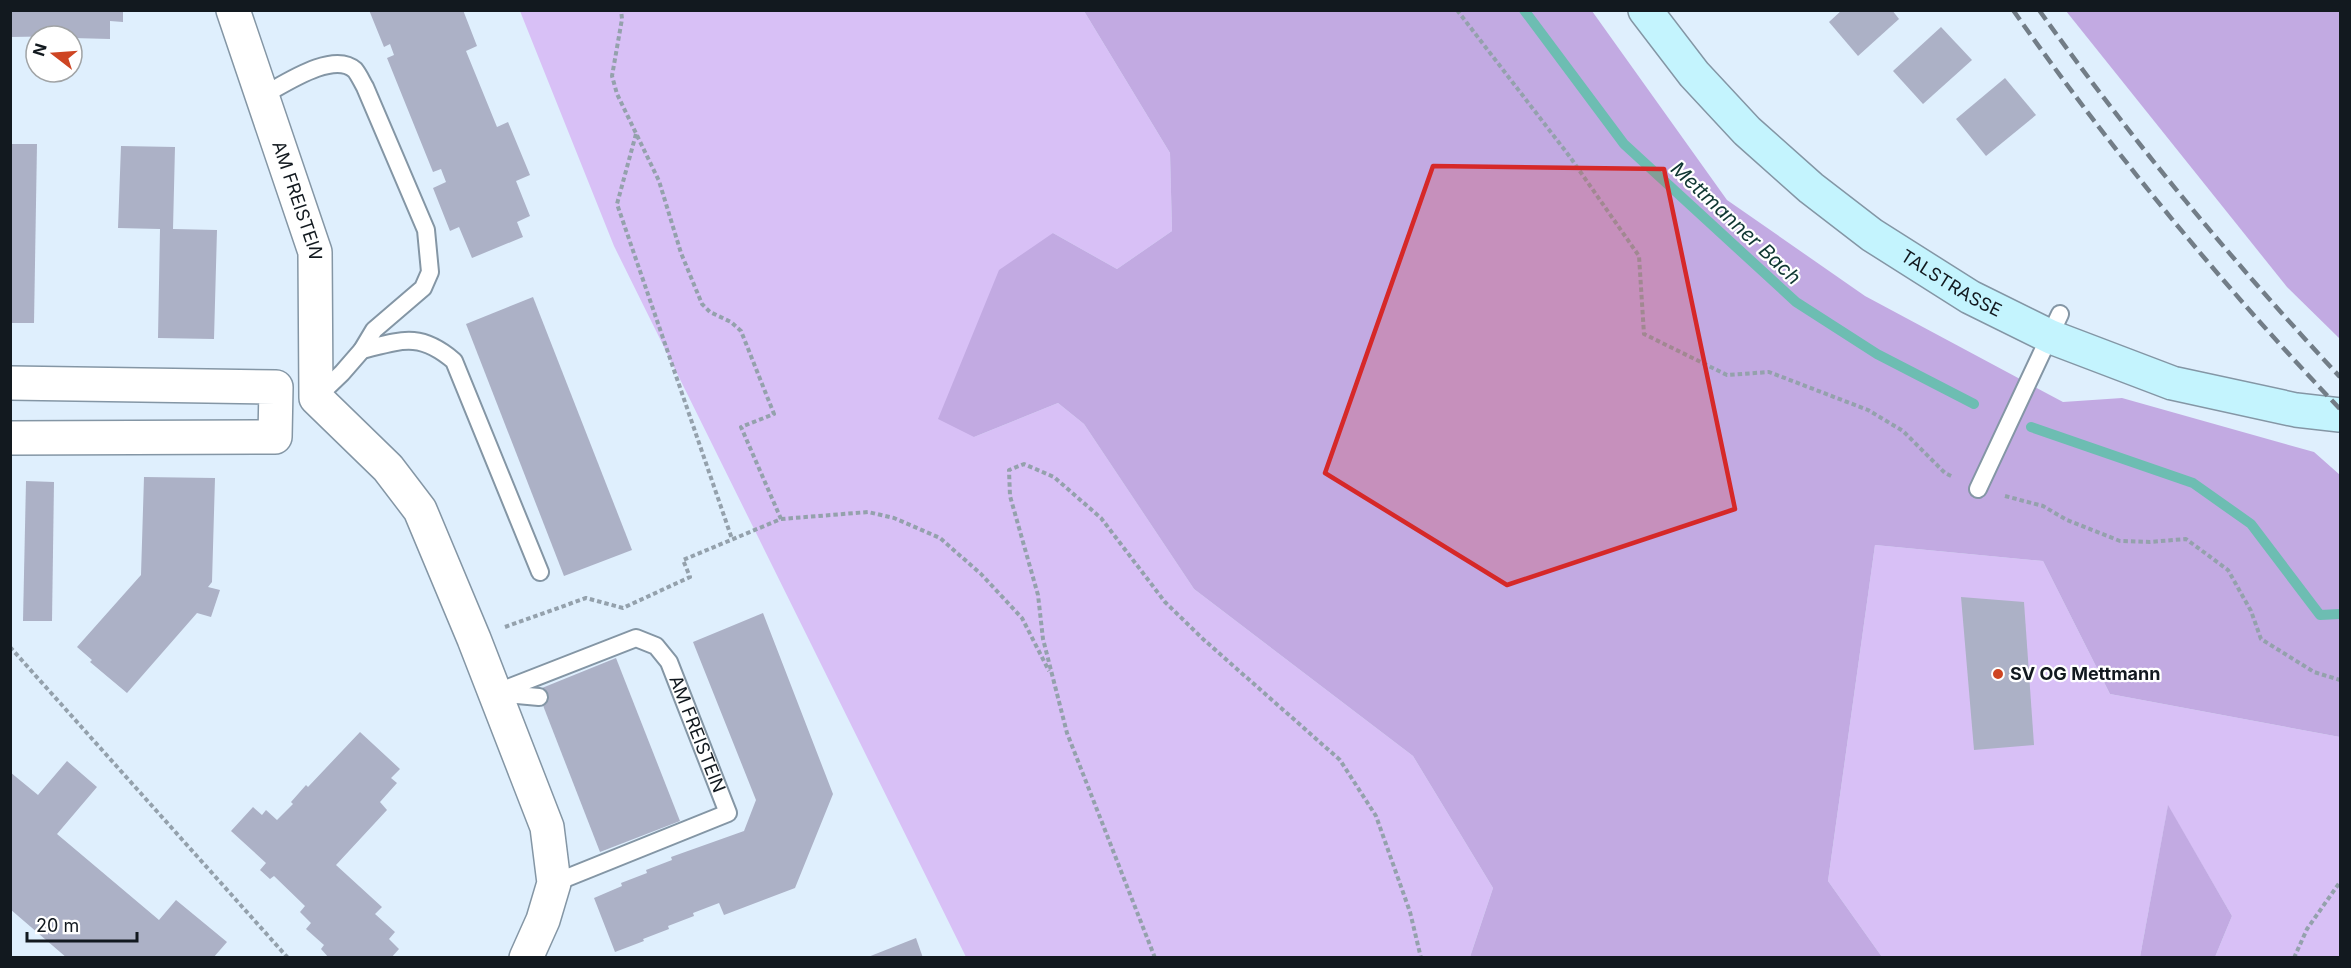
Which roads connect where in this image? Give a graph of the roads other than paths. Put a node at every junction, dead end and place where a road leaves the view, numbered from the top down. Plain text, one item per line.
1 (233, 10) edge
2 (1645, 10) edge
3 (262, 96) junction
4 (2056, 326) junction
5 (362, 350) junction
6 (10, 383) edge
7 (316, 398) junction
8 (277, 406) junction
9 (2340, 415) edge
10 (10, 438) edge
11 (1978, 489) road end
12 (540, 572) dead end
13 (495, 693) junction
14 (540, 697) dead end
15 (554, 883) junction
16 (529, 956) edge

1 - 3 street, AM FREISTEIN
2 - 4 main road, TALSTRASSE
3 - 5 lane
3 - 7 street, AM FREISTEIN
4 - 9 main road, TALSTRASSE
4 - 11 lane
5 - 7 lane
5 - 12 lane
6 - 8 street
7 - 8 street
7 - 13 street
8 - 10 street
13 - 14 lane
13 - 15 street
13 - 15 lane, AM FREISTEIN
15 - 16 street

